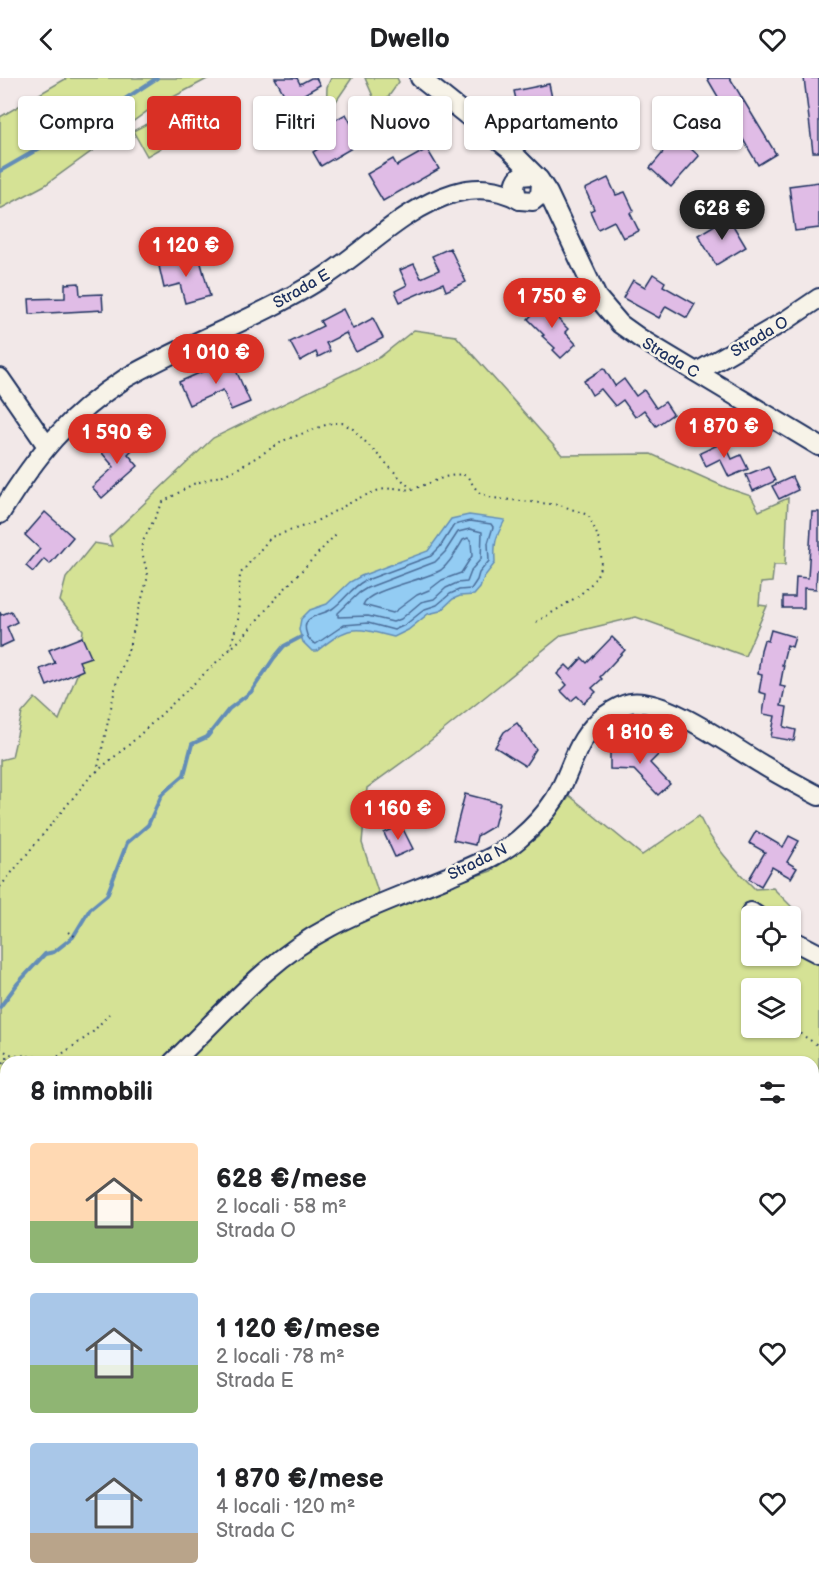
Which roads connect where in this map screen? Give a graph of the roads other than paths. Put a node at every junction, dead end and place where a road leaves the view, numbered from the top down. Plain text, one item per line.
1 (420, 78) edge
2 (529, 179) junction
3 (478, 189) junction
4 (522, 200) junction
5 (564, 228) junction
6 (819, 298) edge
7 (697, 372) junction
8 (0, 378) edge
9 (46, 446) junction
10 (819, 446) edge
11 (0, 514) edge
12 (819, 796) edge
13 (801, 945) edge
14 (819, 954) edge
15 (179, 1056) edge

1 - 2 street, Strada C
2 - 3 street, Strada E
2 - 4 street
2 - 4 street
2 - 5 street, Strada C
3 - 4 street, Strada E
3 - 9 street, Strada E
4 - 5 street
5 - 7 street, Strada C
6 - 7 street, Strada O
7 - 10 street, Strada C
8 - 9 street
9 - 11 street, Strada E
12 - 15 street, Strada N
13 - 14 street

